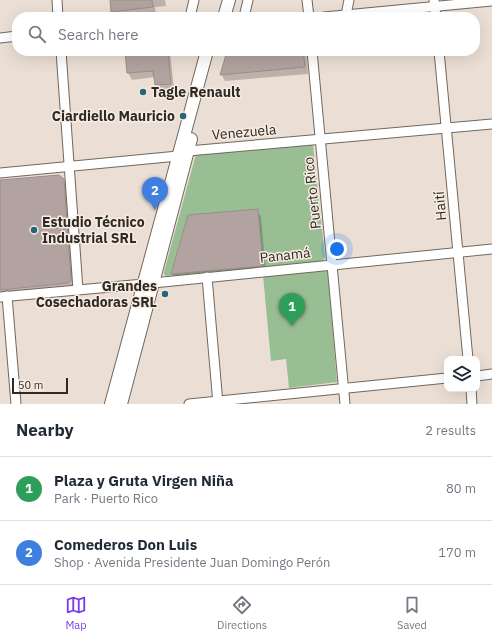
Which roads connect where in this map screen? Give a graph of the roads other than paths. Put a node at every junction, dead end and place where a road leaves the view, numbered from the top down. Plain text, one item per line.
1 (57, 0) edge
2 (194, 0) edge
3 (221, 0) edge
4 (229, 0) edge
5 (248, 0) edge
6 (307, 0) edge
7 (349, 0) edge
8 (492, 1) edge
9 (435, 3) edge
10 (58, 12) edge
11 (191, 12) edge
12 (218, 12) edge
13 (225, 12) edge
14 (245, 12) edge
15 (308, 12) edge
16 (347, 12) edge
17 (368, 12) edge
18 (12, 37) edge
19 (0, 38) edge
20 (61, 56) edge
21 (206, 56) edge
22 (213, 56) edge
23 (313, 56) edge
24 (440, 56) edge
25 (492, 124) edge
26 (447, 129) junction
27 (321, 140) junction
28 (183, 154) junction
29 (70, 167) junction
30 (0, 173) edge
31 (492, 249) edge
32 (458, 253) junction
33 (333, 265) junction
34 (207, 277) junction
35 (148, 284) junction
36 (78, 290) junction
37 (3, 297) edge
38 (468, 356) edge
39 (492, 374) edge
40 (480, 376) edge
41 (444, 378) edge
42 (344, 388) junction
43 (471, 392) edge
44 (218, 402) edge
45 (16, 404) edge
46 (111, 404) edge
47 (121, 404) edge
48 (189, 404) edge
49 (345, 404) edge
50 (472, 404) edge

1 - 10 street
2 - 11 street
3 - 12 main road
4 - 13 main road
5 - 14 street
6 - 15 street
7 - 16 street
8 - 9 street
9 - 17 street
18 - 19 street
20 - 29 street
21 - 28 main road
22 - 28 main road
23 - 27 street, Puerto Rico
24 - 26 street, Haití
25 - 26 street, Venezuela
26 - 27 street, Venezuela
26 - 32 street, Haití
27 - 28 street, Venezuela
27 - 33 street, Puerto Rico
28 - 29 street, Venezuela
28 - 35 main road
29 - 30 street, Venezuela
29 - 36 street
31 - 32 street, Panamá
32 - 33 street, Panamá
32 - 38 street, Haití
33 - 34 street, Panamá
33 - 42 street, Puerto Rico
34 - 35 street, Panamá
34 - 44 street
35 - 36 street, Panamá
35 - 46 main road
35 - 47 main road
36 - 37 street, Panamá
37 - 45 street
39 - 40 street
41 - 42 street
42 - 44 street
42 - 49 street, Puerto Rico
43 - 50 street
44 - 48 street

